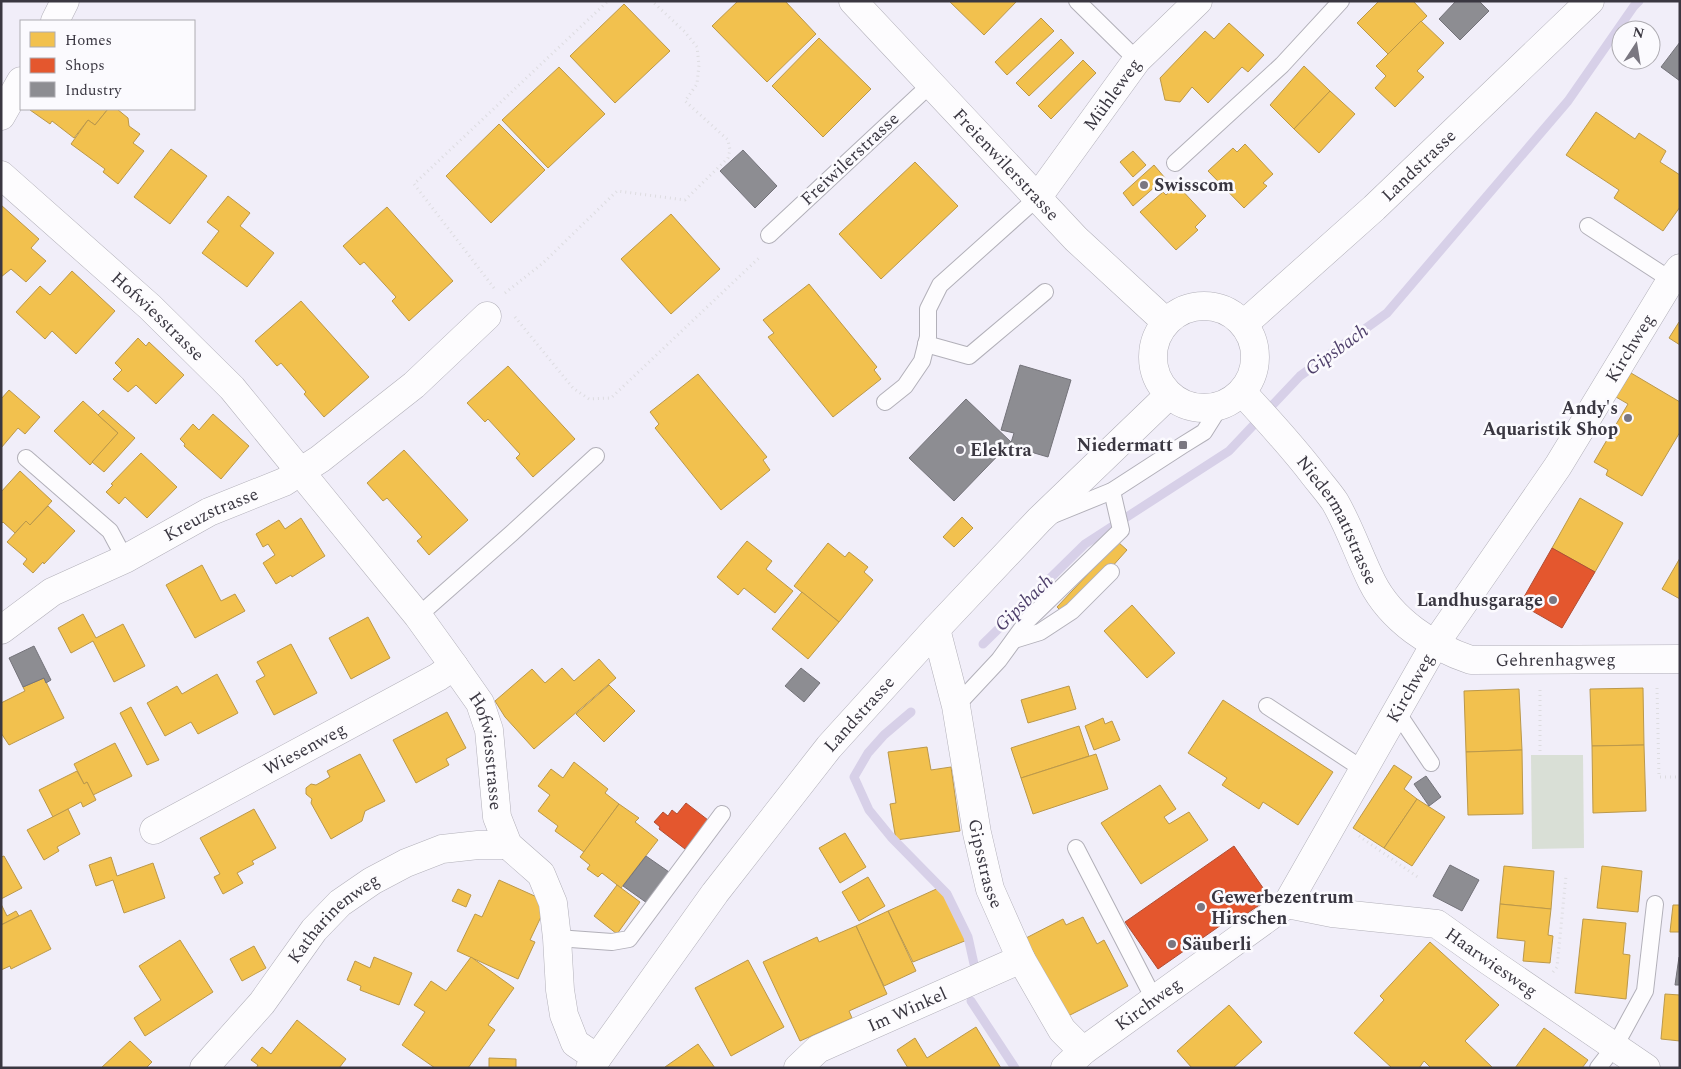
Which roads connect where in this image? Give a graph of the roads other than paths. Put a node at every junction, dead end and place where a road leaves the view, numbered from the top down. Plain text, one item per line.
1 (65, 1) edge
2 (852, 1) edge
3 (1077, 1) edge
4 (1198, 1) edge
5 (1341, 1) edge
6 (1590, 1) edge
7 (56, 20) edge
8 (1137, 60) junction
9 (20, 83) edge
10 (931, 84) junction
11 (1, 116) edge
12 (1175, 163) dead end
13 (1, 175) edge
14 (1037, 198) junction
15 (1588, 226) dead end
16 (769, 235) road end
17 (1675, 274) edge
18 (1045, 292) dead end
19 (500, 309) road end
20 (1166, 322) junction
21 (1244, 324) junction
22 (926, 344) junction
23 (1170, 395) junction
24 (1239, 400) junction
25 (885, 402) dead end
26 (596, 456) dead end
27 (26, 458) dead end
28 (300, 471) junction
29 (1114, 498) junction
30 (1039, 520) junction
31 (125, 559) junction
32 (1111, 572) dead end
33 (418, 616) junction
34 (936, 629) junction
35 (1, 630) edge
36 (1014, 640) junction
37 (1435, 644) junction
38 (1668, 659) edge
39 (454, 666) junction
40 (956, 706) junction
41 (1267, 706) dead end
42 (1397, 712) junction
43 (1431, 763) dead end
44 (1364, 770) junction
45 (722, 814) dead end
46 (154, 830) dead end
47 (508, 845) junction
48 (1076, 848) dead end
49 (1287, 904) junction
50 (1655, 904) dead end
51 (557, 938) junction
52 (1021, 959) junction
53 (1154, 1000) junction
54 (1615, 1046) junction
55 (1074, 1059) edge
56 (594, 1063) edge
57 (204, 1068) edge
58 (798, 1068) edge
59 (1598, 1068) edge
60 (1646, 1068) edge

1 - 7 street
2 - 10 street, Freienwilerstrasse
3 - 8 lane
4 - 8 street, Mühleweg
5 - 12 lane
6 - 21 street, Landstrasse
8 - 14 street, Mühleweg
9 - 11 street
10 - 14 street, Freienwilerstrasse
10 - 16 lane, Freiwilerstrasse
13 - 28 street, Hofwiesstrasse
14 - 20 street, Freienwilerstrasse
14 - 22 lane
15 - 17 lane
17 - 37 street, Kirchweg
18 - 22 lane
19 - 28 street
20 - 21 street
20 - 23 street
21 - 24 street
22 - 25 lane
23 - 24 street
23 - 30 street, Landstrasse
24 - 29 lane
24 - 37 street, Niedermattstrasse
26 - 33 lane
27 - 31 lane
28 - 31 street, Kreuzstrasse
28 - 33 street, Hofwiesstrasse
29 - 30 lane
29 - 36 lane
30 - 34 street, Landstrasse
31 - 35 street, Kreuzstrasse
32 - 36 lane
33 - 39 street, Hofwiesstrasse
34 - 40 street, Gipsstrasse
34 - 56 street, Landstrasse
36 - 40 lane
37 - 38 street, Gehrenhagweg
37 - 42 street, Kirchweg
39 - 46 street, Wiesenweg
39 - 47 street, Hofwiesstrasse
40 - 52 street, Gipsstrasse
41 - 44 lane
42 - 43 lane
42 - 44 street, Kirchweg
44 - 49 street, Kirchweg
45 - 51 lane
47 - 51 street, Hofwiesstrasse
47 - 57 street, Katharinenweg
48 - 53 lane
49 - 53 street, Kirchweg
49 - 54 street, Haarwiesweg
50 - 54 lane
51 - 56 street, Hofwiesstrasse
52 - 55 street, Gipsstrasse
52 - 58 street, Im Winkel
53 - 55 street, Kirchweg
54 - 59 lane
54 - 60 street, Haarwiesweg

